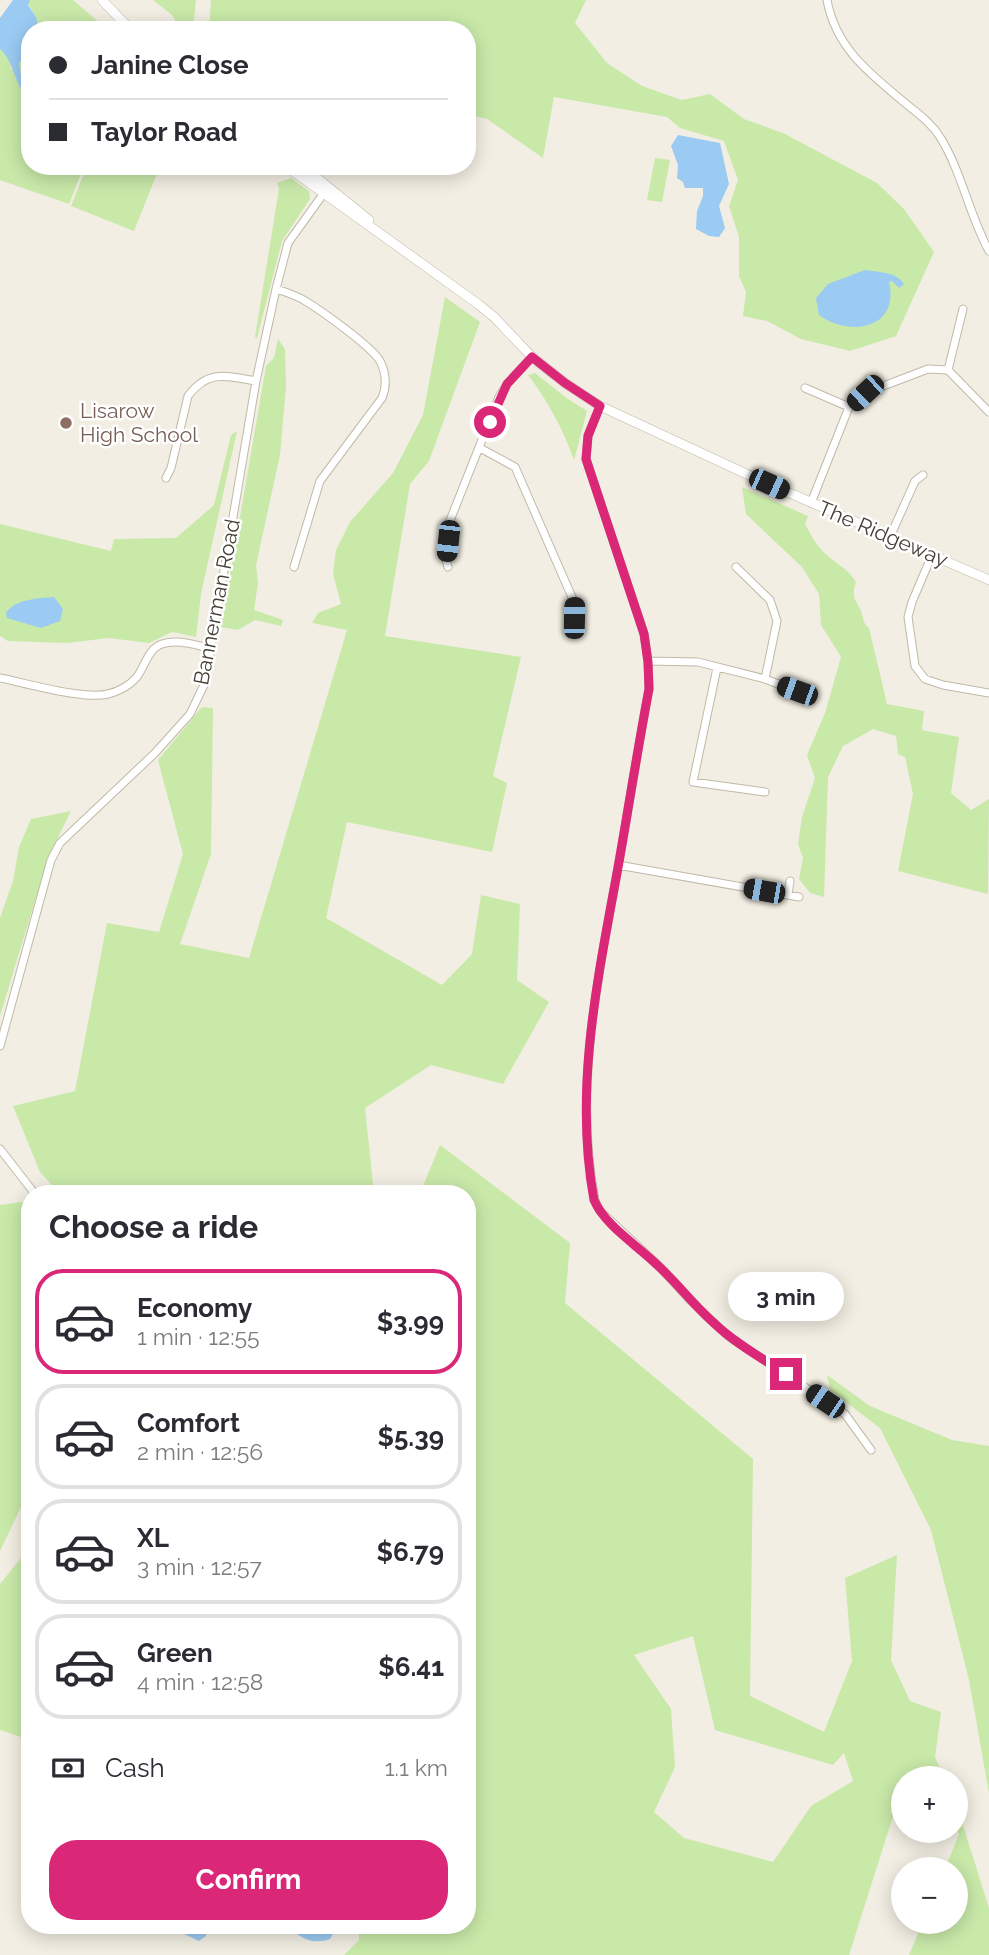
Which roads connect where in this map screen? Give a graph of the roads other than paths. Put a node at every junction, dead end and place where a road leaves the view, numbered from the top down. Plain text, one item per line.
1 (102, 0) edge
2 (827, 0) edge
3 (122, 21) edge
4 (299, 175) edge
5 (313, 175) edge
6 (320, 181) junction
7 (324, 193) junction
8 (392, 241) junction
9 (989, 251) edge
10 (276, 289) junction
11 (963, 309) dead end
12 (532, 357) junction
13 (948, 370) junction
14 (256, 381) junction
15 (805, 388) dead end
16 (600, 406) junction
17 (849, 407) junction
18 (989, 412) edge
19 (480, 447) junction
20 (923, 475) dead end
21 (166, 478) dead end
22 (811, 503) junction
23 (890, 537) junction
24 (932, 555) junction
25 (294, 567) dead end
26 (448, 567) dead end
27 (737, 567) dead end
28 (989, 580) edge
29 (574, 618) dead end
30 (210, 648) junction
31 (648, 662) junction
32 (717, 668) junction
33 (0, 678) edge
34 (765, 679) junction
35 (797, 691) dead end
36 (989, 692) edge
37 (765, 792) dead end
38 (618, 865) junction
39 (790, 881) dead end
40 (788, 895) junction
41 (799, 897) dead end
42 (0, 1046) edge
43 (0, 1149) edge
44 (28, 1185) edge
45 (871, 1450) dead end

1 - 3 street
2 - 9 street
4 - 7 street, The Ridgeway
5 - 6 street, The Ridgeway
6 - 7 street
6 - 8 street, The Ridgeway
7 - 8 street, The Ridgeway
7 - 10 street, Bannerman Road
8 - 12 street, The Ridgeway
10 - 14 street, Bannerman Road
10 - 25 street
11 - 13 street
12 - 16 street, The Ridgeway
12 - 19 street
13 - 17 street
13 - 18 street
14 - 21 street
14 - 30 street, Bannerman Road
15 - 17 street
16 - 22 street, The Ridgeway
16 - 31 street
17 - 22 street
19 - 26 street
19 - 29 street
20 - 23 street
22 - 23 street, The Ridgeway
23 - 24 street, The Ridgeway
24 - 28 street, The Ridgeway
24 - 36 street
27 - 34 street
30 - 33 street
30 - 42 street, Bannerman Road
31 - 32 street
31 - 38 street
32 - 34 street
32 - 37 street
34 - 35 street
38 - 40 street
38 - 45 street
39 - 40 street
40 - 41 street
43 - 44 street

